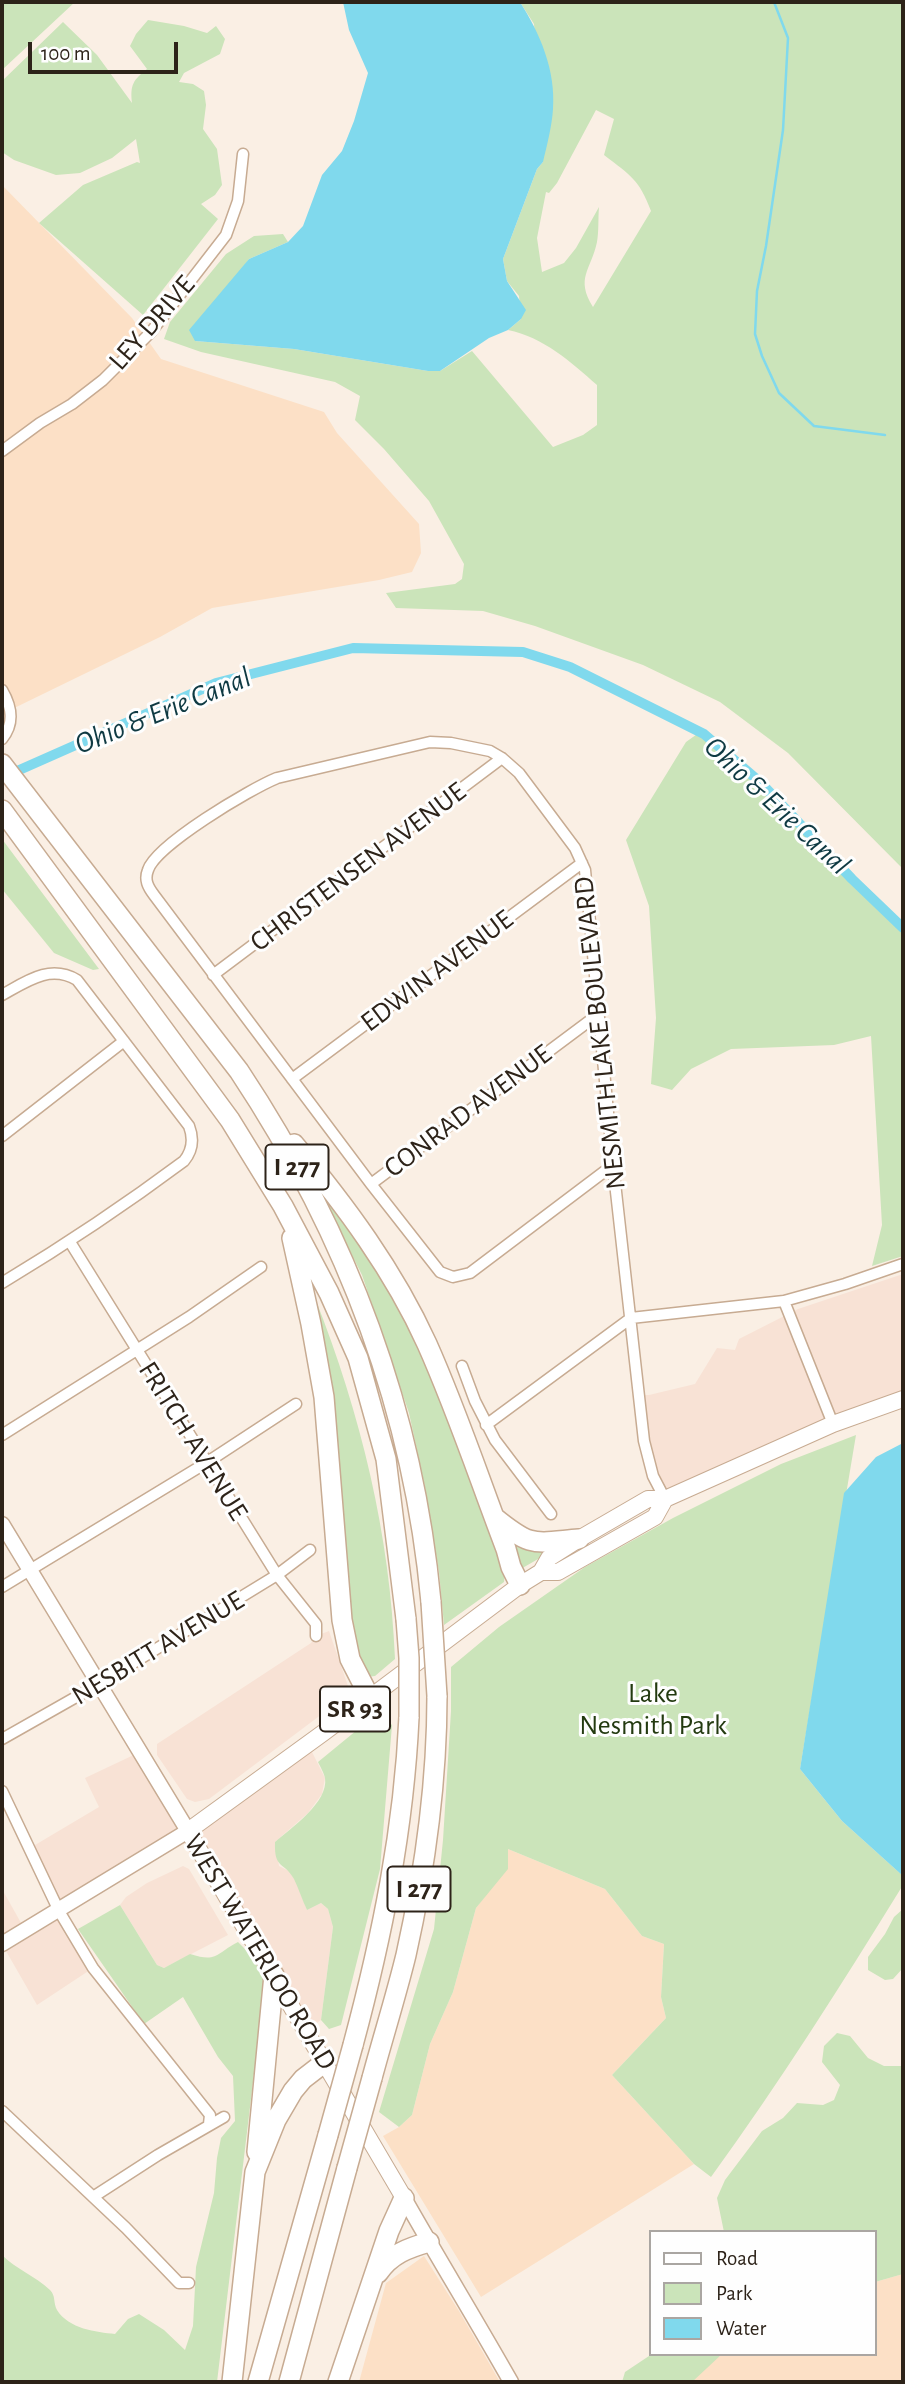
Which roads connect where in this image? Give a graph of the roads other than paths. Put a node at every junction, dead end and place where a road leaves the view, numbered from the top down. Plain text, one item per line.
1 (243, 154) dead end
2 (2, 451) edge
3 (2, 690) edge
4 (2, 739) edge
5 (502, 758) junction
6 (2, 764) edge
7 (3, 812) edge
8 (582, 863) junction
9 (213, 975) junction
10 (2, 995) edge
11 (600, 1013) junction
12 (124, 1041) junction
13 (292, 1079) junction
14 (265, 1110) junction
15 (2, 1136) edge
16 (613, 1165) junction
17 (371, 1184) junction
18 (287, 1213) junction
19 (70, 1242) junction
20 (903, 1264) edge
21 (261, 1266) dead end
22 (2, 1283) edge
23 (784, 1301) junction
24 (631, 1318) junction
25 (137, 1351) junction
26 (462, 1366) dead end
27 (903, 1399) edge
28 (296, 1404) dead end
29 (833, 1424) junction
30 (486, 1425) junction
31 (2, 1435) edge
32 (206, 1463) junction
33 (665, 1499) junction
34 (551, 1514) dead end
35 (494, 1516) junction
36 (2, 1524) edge
37 (579, 1539) junction
38 (310, 1550) dead end
39 (30, 1569) junction
40 (541, 1572) junction
41 (277, 1575) junction
42 (520, 1585) junction
43 (2, 1587) edge
44 (316, 1636) dead end
45 (99, 1684) junction
46 (370, 1698) junction
47 (2, 1739) edge
48 (2, 1791) edge
49 (188, 1831) junction
50 (59, 1910) junction
51 (2, 1944) edge
52 (274, 1975) junction
53 (325, 2062) junction
54 (2, 2110) edge
55 (224, 2117) dead end
56 (209, 2124) junction
57 (255, 2172) junction
58 (93, 2197) junction
59 (404, 2198) junction
60 (429, 2242) junction
61 (189, 2283) dead end
62 (370, 2287) junction
63 (232, 2382) edge
64 (258, 2382) edge
65 (289, 2382) edge
66 (338, 2382) edge
67 (511, 2382) edge

1 - 2 street, LEY DRIVE
3 - 4 street
5 - 8 street, NESMITH LAKE BOULEVARD
5 - 9 street, CHRISTENSEN AVENUE
5 - 9 street, NESMITH LAKE BOULEVARD
6 - 14 highway, I 277
7 - 18 highway, I 277
8 - 11 street, NESMITH LAKE BOULEVARD
8 - 13 street, EDWIN AVENUE
9 - 13 street
10 - 12 street
11 - 16 street, NESMITH LAKE BOULEVARD
11 - 17 street, CONRAD AVENUE
12 - 15 street
12 - 19 street
13 - 17 street
14 - 35 highway
14 - 65 highway, I 277, bridge
16 - 17 street
16 - 24 street, NESMITH LAKE BOULEVARD
18 - 46 highway
18 - 64 highway, I 277, bridge
19 - 22 street
19 - 25 street, FRITCH AVENUE
20 - 23 street
21 - 25 street
23 - 24 street
23 - 29 street
24 - 30 street
24 - 33 street, NESMITH LAKE BOULEVARD
25 - 31 street
25 - 32 street, FRITCH AVENUE
26 - 30 street
27 - 29 main road, SR 93
28 - 32 street
29 - 33 main road, SR 93
30 - 34 street
32 - 39 street
32 - 41 street, FRITCH AVENUE
33 - 37 main road, SR 93
33 - 40 main road, SR 93
35 - 37 highway
35 - 42 highway
36 - 39 main road, WEST WATERLOO ROAD
37 - 40 main road, SR 93
38 - 41 street, NESBITT AVENUE
39 - 43 street
39 - 45 main road, WEST WATERLOO ROAD
40 - 42 main road, SR 93
41 - 44 street, FRITCH AVENUE
41 - 45 street, NESBITT AVENUE
42 - 46 main road, SR 93
45 - 47 street, NESBITT AVENUE
45 - 49 main road, WEST WATERLOO ROAD
46 - 49 main road, SR 93
48 - 50 street
49 - 50 main road, SR 93
49 - 52 main road, WEST WATERLOO ROAD
50 - 51 main road, SR 93
50 - 56 street
52 - 53 main road, WEST WATERLOO ROAD
52 - 57 highway
53 - 57 highway
53 - 59 main road, WEST WATERLOO ROAD
54 - 58 street
55 - 56 street
56 - 58 street
57 - 63 highway
58 - 61 street
59 - 60 main road, WEST WATERLOO ROAD
59 - 62 highway
60 - 62 highway
60 - 67 main road, WEST WATERLOO ROAD
62 - 66 highway

